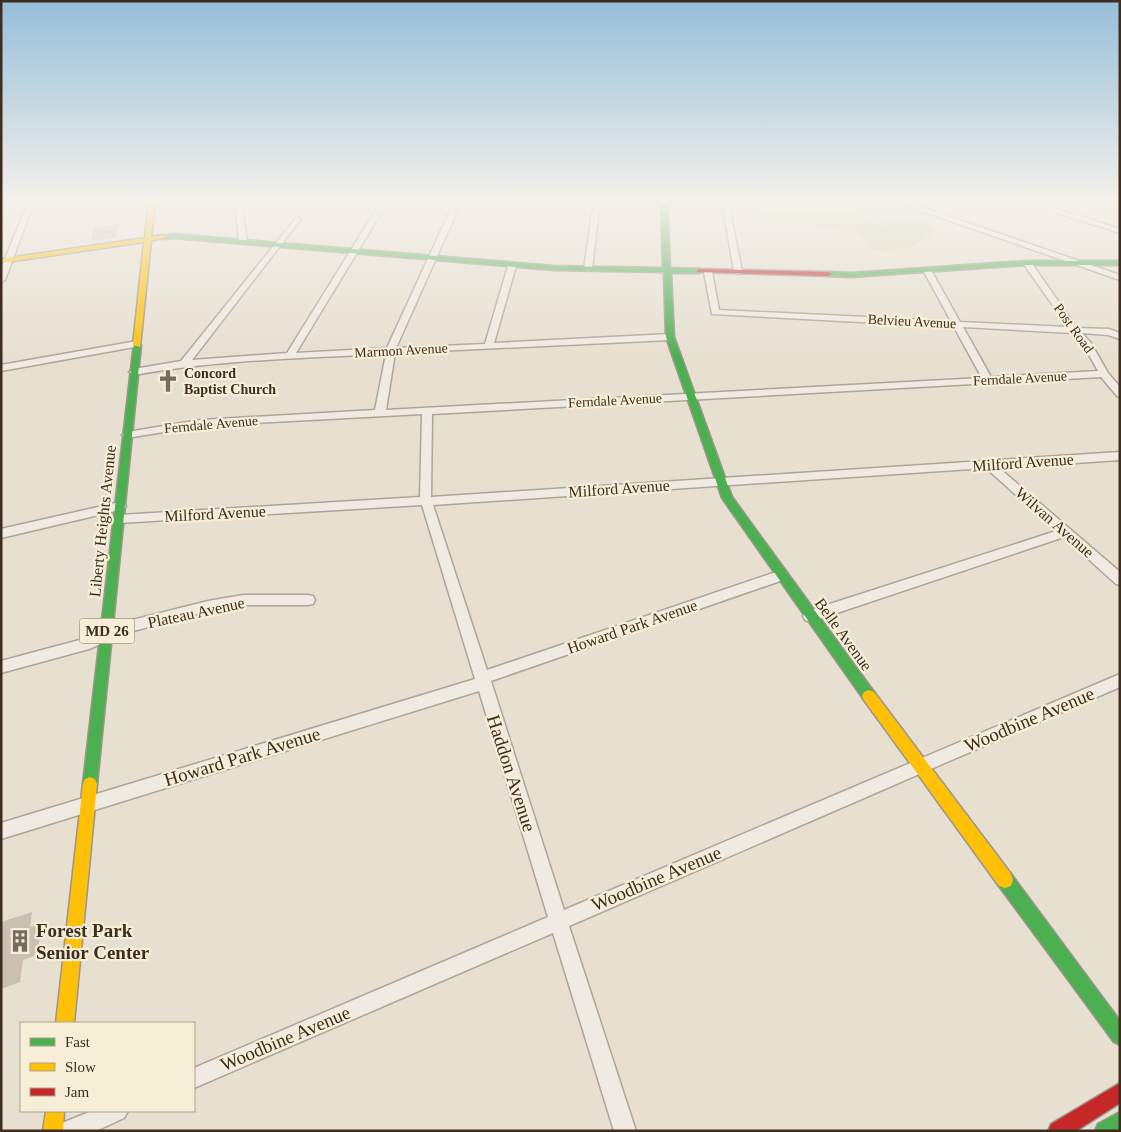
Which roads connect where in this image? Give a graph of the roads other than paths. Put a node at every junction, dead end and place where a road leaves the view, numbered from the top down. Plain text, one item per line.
1 (354, 252) edge
2 (48, 253) edge
3 (146, 253) edge
4 (271, 253) edge
5 (363, 253) edge
6 (435, 253) edge
7 (590, 253) edge
8 (665, 253) edge
9 (735, 253) edge
10 (1047, 253) edge
11 (432, 259) junction
12 (5, 260) edge
13 (1074, 262) junction
14 (1027, 263) junction
15 (1120, 263) edge
16 (512, 266) junction
17 (588, 269) junction
18 (927, 270) junction
19 (666, 271) junction
20 (708, 272) junction
21 (738, 272) junction
22 (1120, 278) edge
23 (1, 280) edge
24 (1064, 314) junction
25 (957, 324) junction
26 (1074, 330) junction
27 (1109, 332) junction
28 (1120, 336) edge
29 (670, 337) junction
30 (137, 344) junction
31 (490, 346) junction
32 (391, 350) junction
33 (290, 356) junction
34 (184, 363) junction
35 (1, 368) edge
36 (134, 372) junction
37 (1104, 374) junction
38 (988, 380) junction
39 (1120, 394) edge
40 (690, 396) junction
41 (427, 411) junction
42 (380, 413) junction
43 (127, 435) junction
44 (1120, 456) edge
45 (989, 465) junction
46 (720, 482) junction
47 (426, 501) junction
48 (119, 513) junction
49 (1066, 532) junction
50 (1, 534) edge
51 (782, 575) junction
52 (1120, 580) edge
53 (308, 600) dead end
54 (810, 616) junction
55 (106, 634) junction
56 (1, 667) edge
57 (1120, 680) edge
58 (483, 681) junction
59 (920, 765) junction
60 (89, 803) junction
61 (1, 831) edge
62 (558, 920) junction
63 (65, 1022) edge
64 (1120, 1036) edge
65 (195, 1078) edge
66 (1120, 1092) edge
67 (56, 1112) edge
68 (115, 1112) edge
69 (1120, 1122) edge
70 (53, 1131) edge
71 (70, 1131) edge
72 (625, 1131) edge
73 (1058, 1131) edge
74 (1105, 1131) edge

1 - 33 street
2 - 12 street
3 - 30 street, Liberty Heights Avenue / MD 26
4 - 34 street
5 - 11 street
6 - 11 street
7 - 17 street
8 - 19 street, Belle Avenue
9 - 21 street
10 - 13 street
11 - 16 street
11 - 32 street
12 - 23 street
13 - 14 street
13 - 15 street
13 - 22 street
14 - 18 street
14 - 24 street, Post Road
16 - 17 street
16 - 31 street
17 - 19 street
18 - 21 street
18 - 25 street
19 - 20 street
19 - 29 street, Belle Avenue
20 - 21 street
20 - 25 street, Belvieu Avenue
24 - 26 street, Post Road
24 - 27 street, Belvieu Avenue
25 - 26 street, Belvieu Avenue
25 - 38 street
26 - 27 street, Belvieu Avenue
26 - 37 street, Post Road
27 - 28 street, Belvieu Avenue
29 - 31 street, Marmon Avenue
29 - 40 street, Belle Avenue
30 - 35 street
30 - 36 street, Liberty Heights Avenue / MD 26
31 - 32 street, Marmon Avenue
32 - 33 street, Marmon Avenue
32 - 42 street
33 - 34 street, Marmon Avenue
34 - 36 street, Marmon Avenue
36 - 43 street, Liberty Heights Avenue / MD 26
37 - 38 street, Ferndale Avenue
37 - 39 street, Post Road
38 - 40 street, Ferndale Avenue
40 - 41 street, Ferndale Avenue
40 - 46 street, Belle Avenue
41 - 42 street, Ferndale Avenue
41 - 47 street, Haddon Avenue
42 - 43 street, Ferndale Avenue
43 - 48 street, Liberty Heights Avenue / MD 26
44 - 45 street, Milford Avenue
45 - 46 street, Milford Avenue
45 - 49 street, Wilvan Avenue
46 - 47 street, Milford Avenue
46 - 51 street, Belle Avenue
47 - 48 street, Milford Avenue
47 - 58 street, Haddon Avenue
48 - 50 street, Milford Avenue
48 - 55 street, Liberty Heights Avenue / MD 26
49 - 52 street, Wilvan Avenue
49 - 54 street
51 - 54 street, Belle Avenue
51 - 58 street, Howard Park Avenue
53 - 55 street, Plateau Avenue
54 - 59 street, Belle Avenue
55 - 56 street, Plateau Avenue
55 - 60 street, Liberty Heights Avenue / MD 26
57 - 59 street, Woodbine Avenue
58 - 60 street, Howard Park Avenue
58 - 62 street, Haddon Avenue
59 - 62 street, Woodbine Avenue
59 - 64 street, Belle Avenue
60 - 61 street, Howard Park Avenue
60 - 63 street, Liberty Heights Avenue / MD 26
62 - 65 street, Woodbine Avenue
62 - 72 street, Haddon Avenue
66 - 73 street
67 - 70 street
68 - 71 street
69 - 74 street

